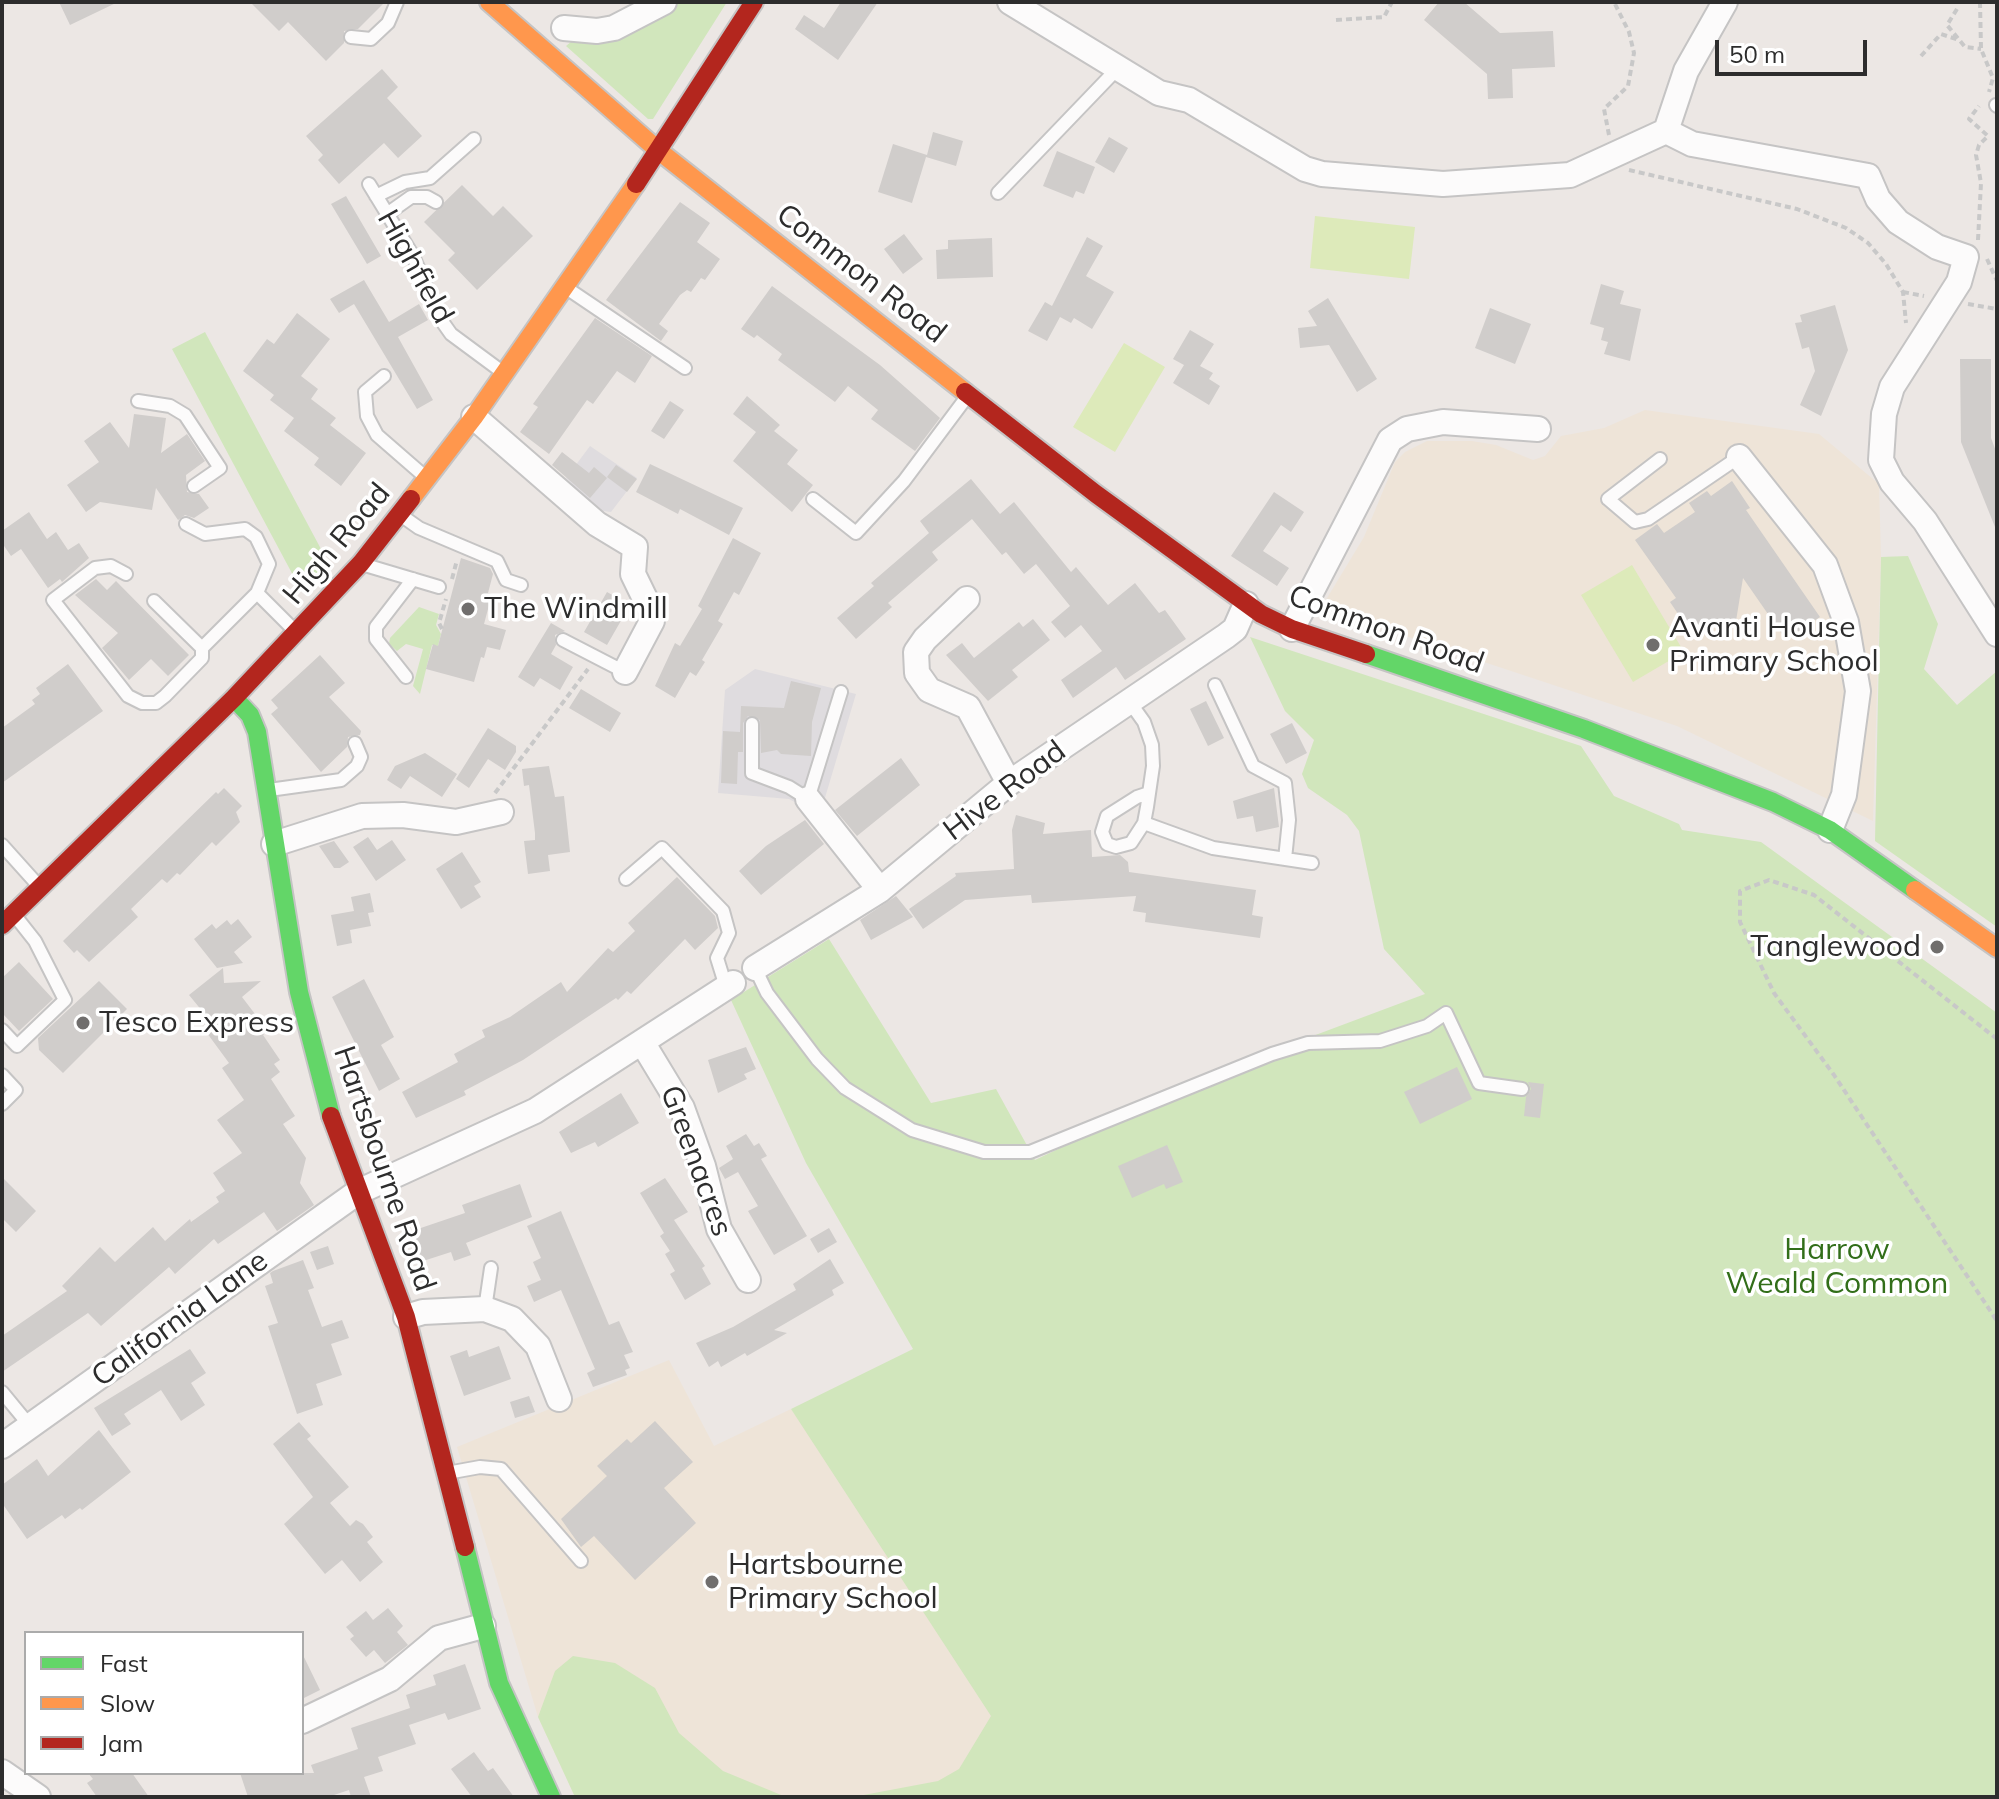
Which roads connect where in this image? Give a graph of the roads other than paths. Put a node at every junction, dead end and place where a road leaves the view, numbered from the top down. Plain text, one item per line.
1 (397, 2) edge
2 (489, 2) edge
3 (664, 2) edge
4 (754, 2) edge
5 (1010, 2) edge
6 (1725, 2) edge
7 (564, 28) dead end
8 (351, 37) dead end
9 (1118, 68) junction
10 (1666, 131) junction
11 (474, 139) dead end
12 (659, 151) junction
13 (998, 193) dead end
14 (436, 202) dead end
15 (387, 214) junction
16 (565, 287) junction
17 (685, 368) dead end
18 (504, 374) junction
19 (384, 376) dead end
20 (970, 394) junction
21 (138, 401) dead end
22 (474, 417) junction
23 (1538, 429) dead end
24 (1739, 457) joint
25 (1660, 459) dead end
26 (427, 479) junction
27 (194, 486) dead end
28 (813, 499) dead end
29 (399, 514) junction
30 (186, 524) dead end
31 (361, 563) junction
32 (126, 574) dead end
33 (413, 579) junction
34 (521, 585) dead end
35 (439, 587) dead end
36 (257, 593) junction
37 (967, 599) dead end
38 (154, 601) dead end
39 (1246, 604) junction
40 (1292, 629) junction
41 (297, 633) junction
42 (1997, 634) edge
43 (563, 640) dead end
44 (202, 648) junction
45 (625, 672) joint
46 (406, 677) dead end
47 (1215, 685) dead end
48 (841, 692) dead end
49 (234, 698) junction
50 (1129, 701) junction
51 (752, 724) dead end
52 (355, 743) dead end
53 (1009, 783) junction
54 (266, 791) junction
55 (1149, 793) junction
56 (808, 799) junction
57 (493, 815) road end
58 (1144, 823) junction
59 (1830, 830) junction
60 (274, 844) junction
61 (2, 845) edge
62 (1285, 859) junction
63 (1312, 863) dead end
64 (626, 879) dead end
65 (40, 887) junction
66 (880, 890) junction
67 (8, 919) edge
68 (1997, 948) edge
69 (755, 968) joint
70 (729, 985) joint
71 (2, 1030) edge
72 (642, 1042) junction
73 (2, 1075) edge
74 (1522, 1089) dead end
75 (2, 1104) edge
76 (358, 1192) junction
77 (491, 1268) dead end
78 (748, 1280) dead end
79 (485, 1309) junction
80 (406, 1317) junction
81 (2, 1392) edge
82 (559, 1399) dead end
83 (30, 1426) junction
84 (2, 1446) edge
85 (444, 1474) junction
86 (581, 1561) dead end
87 (483, 1626) junction
88 (304, 1720) edge
89 (2, 1772) edge
90 (38, 1797) edge
91 (551, 1797) edge

1 - 8 lane
2 - 12 main road, Common Road
3 - 7 street
4 - 12 main road, High Road
5 - 9 street
6 - 10 street
9 - 10 street
9 - 13 lane
10 - 42 street
11 - 15 lane, Highfield
12 - 16 main road, High Road
12 - 20 main road, Common Road
14 - 15 lane
15 - 18 lane, Highfield
16 - 17 lane
16 - 18 main road, High Road
18 - 22 main road, High Road
19 - 26 lane
20 - 28 lane
20 - 39 main road, Common Road
21 - 27 lane
22 - 26 main road, High Road
22 - 45 street
23 - 40 street
24 - 25 lane
24 - 59 street
26 - 29 main road, High Road
29 - 31 main road, High Road
29 - 34 lane
30 - 36 lane
31 - 33 lane
31 - 41 main road, High Road
32 - 44 lane
33 - 35 lane
33 - 46 lane
36 - 41 lane
36 - 44 lane
37 - 53 street
38 - 44 lane
39 - 40 main road, Common Road
39 - 50 street, Hive Road
40 - 59 main road, Common Road
41 - 49 main road, High Road
43 - 45 lane
47 - 62 lane
48 - 56 lane
49 - 54 main road, Hartsbourne Road
49 - 65 main road, High Road
50 - 53 street, Hive Road
50 - 55 lane
51 - 56 lane
52 - 54 lane
53 - 66 street, Hive Road
54 - 60 main road, Hartsbourne Road
55 - 58 lane
55 - 58 lane
56 - 66 street
57 - 60 street
58 - 62 lane
59 - 68 main road, Common Road
60 - 76 main road, Hartsbourne Road
61 - 65 lane
62 - 63 lane
64 - 70 lane
65 - 67 main road, High Road
66 - 69 street, Hive Road
67 - 71 lane
69 - 74 lane
70 - 72 street
72 - 76 street
72 - 78 street, Greenacres
73 - 75 lane
76 - 80 main road, Hartsbourne Road
76 - 83 street, California Lane
77 - 79 lane
79 - 80 street
79 - 82 street
80 - 85 main road, Hartsbourne Road
81 - 83 lane
83 - 84 street, California Lane
85 - 86 lane
85 - 87 main road, Hartsbourne Road
87 - 88 street
87 - 91 main road, Hartsbourne Road
89 - 90 street

